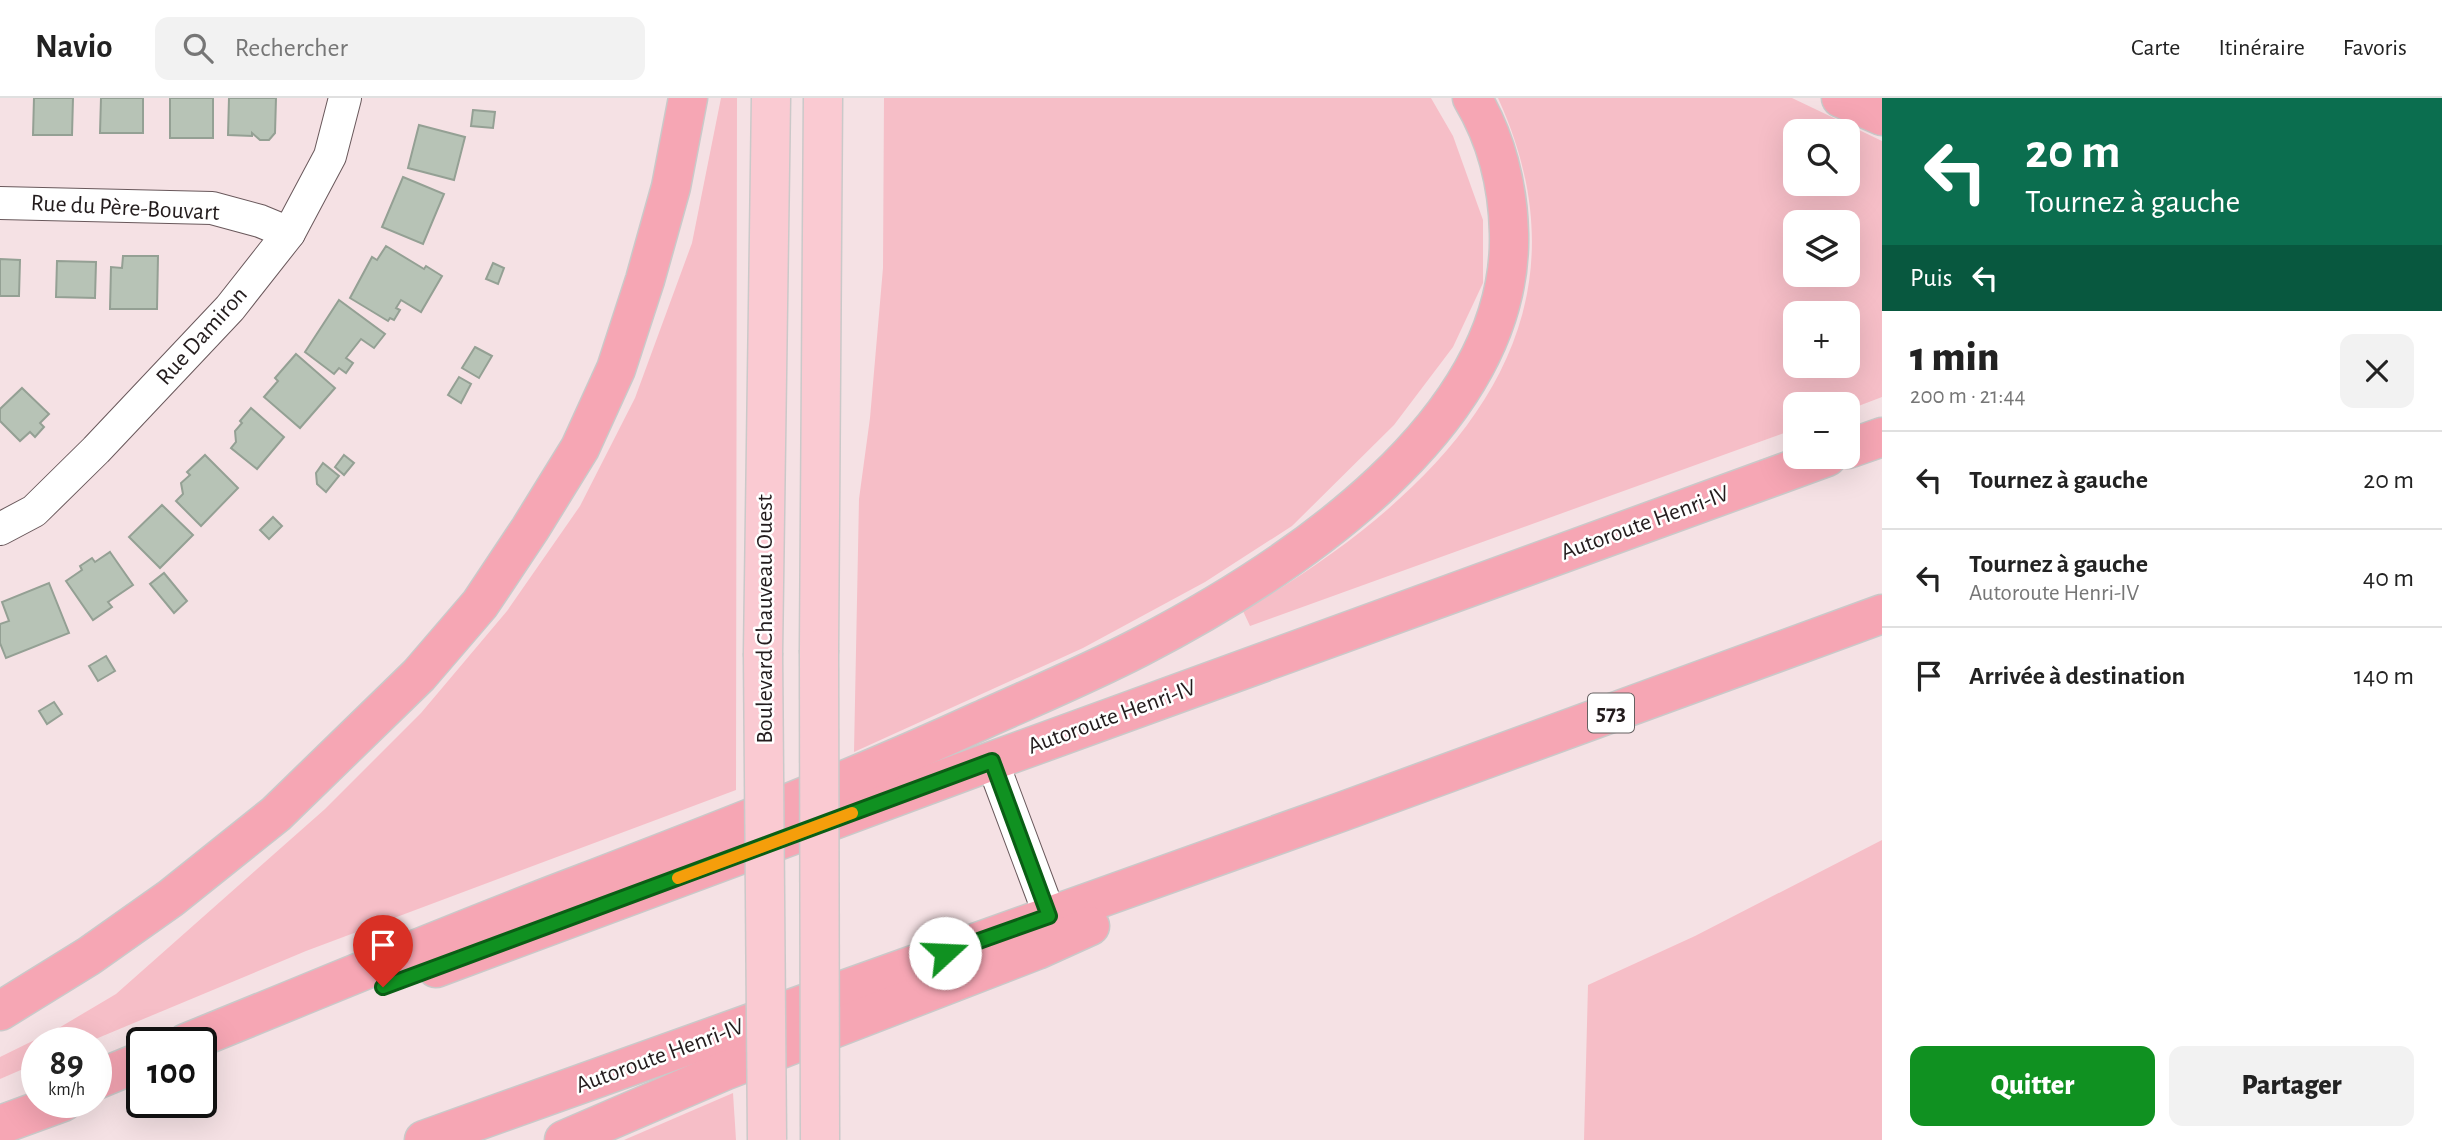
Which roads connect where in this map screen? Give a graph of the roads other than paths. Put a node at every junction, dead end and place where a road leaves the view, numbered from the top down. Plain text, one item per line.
1 (345, 98) edge
2 (688, 98) edge
3 (771, 98) edge
4 (823, 98) edge
5 (1472, 98) edge
6 (1841, 98) edge
7 (1882, 117) edge
8 (0, 203) edge
9 (289, 233) junction
10 (1882, 437) edge
11 (1860, 445) edge
12 (1794, 469) edge
13 (0, 529) edge
14 (1882, 614) edge
15 (992, 761) junction
16 (1341, 811) junction
17 (1049, 916) junction
18 (0, 1011) edge
19 (217, 1030) edge
20 (217, 1047) edge
21 (21, 1110) edge
22 (21, 1117) edge
23 (0, 1119) edge
24 (0, 1125) edge
25 (424, 1140) edge
26 (564, 1140) edge
27 (767, 1140) edge
28 (820, 1140) edge

1 - 9 street, Rue Damiron
2 - 18 highway
3 - 27 main road, Boulevard Chauveau Ouest, bridge
4 - 28 main road, bridge
5 - 19 highway
6 - 7 highway
8 - 9 street, Rue du Père-Bouvart
9 - 13 street, Rue Damiron
10 - 11 highway
12 - 15 highway, Autoroute Henri-IV
14 - 16 highway, Autoroute Henri-IV / 573
15 - 17 street
15 - 20 highway, Autoroute Henri-IV
16 - 17 highway, Autoroute Henri-IV / 573
16 - 26 highway
17 - 25 highway, Autoroute Henri-IV / 573
21 - 23 highway
22 - 24 highway

